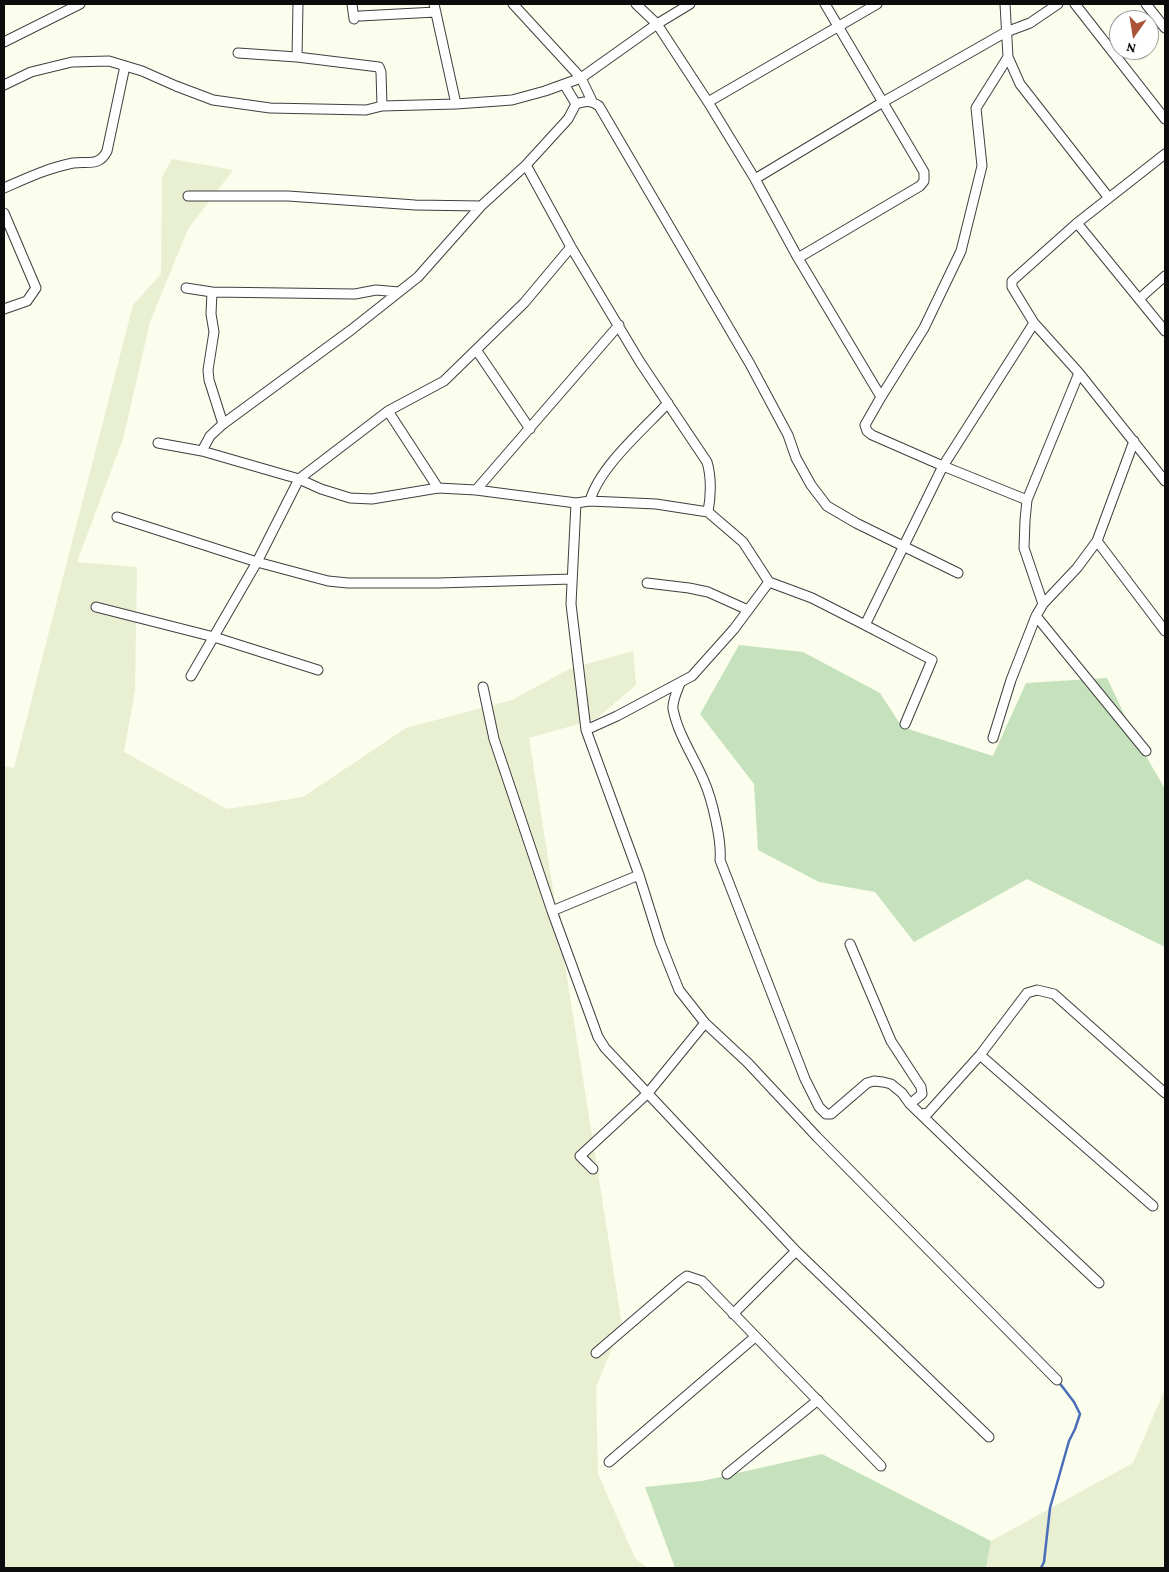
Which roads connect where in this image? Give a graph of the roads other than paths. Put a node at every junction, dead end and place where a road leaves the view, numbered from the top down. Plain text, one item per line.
1 (80, 4) edge
2 (298, 4) edge
3 (352, 4) edge
4 (513, 4) edge
5 (636, 4) edge
6 (690, 4) edge
7 (824, 4) edge
8 (877, 4) edge
9 (1005, 4) edge
10 (1058, 4) edge
11 (1075, 4) edge
12 (1146, 4) edge
13 (435, 8) edge
14 (657, 24) junction
15 (837, 27) junction
16 (1165, 28) edge
17 (1006, 32) junction
18 (4, 42) edge
19 (238, 53) dead end
20 (297, 57) junction
21 (1008, 57) junction
22 (126, 66) junction
23 (581, 78) junction
24 (4, 83) edge
25 (564, 84) junction
26 (592, 102) junction
27 (708, 102) junction
28 (882, 102) junction
29 (456, 104) junction
30 (576, 104) junction
31 (382, 106) junction
32 (1165, 119) edge
33 (1165, 154) edge
34 (526, 165) junction
35 (755, 179) junction
36 (4, 188) edge
37 (188, 196) dead end
38 (1109, 198) junction
39 (481, 206) junction
40 (4, 213) edge
41 (1077, 224) junction
42 (571, 247) junction
43 (798, 258) junction
44 (1165, 276) edge
45 (186, 288) dead end
46 (212, 292) junction
47 (399, 292) junction
48 (1139, 299) junction
49 (4, 309) edge
50 (1034, 323) junction
51 (619, 325) junction
52 (1165, 331) edge
53 (477, 351) junction
54 (1079, 373) junction
55 (881, 396) junction
56 (668, 403) junction
57 (388, 411) junction
58 (223, 424) junction
59 (530, 429) junction
60 (1134, 441) junction
61 (158, 443) dead end
62 (202, 451) junction
63 (943, 466) junction
64 (298, 479) junction
65 (1165, 481) edge
66 (438, 488) junction
67 (476, 490) junction
68 (1027, 500) junction
69 (590, 501) junction
70 (576, 502) junction
71 (708, 512) junction
72 (117, 517) dead end
73 (1097, 541) junction
74 (904, 545) junction
75 (257, 562) junction
76 (958, 572) dead end
77 (572, 579) junction
78 (769, 582) junction
79 (647, 584) dead end
80 (1043, 604) junction
81 (96, 607) dead end
82 (748, 610) junction
83 (1036, 616) junction
84 (865, 625) junction
85 (1165, 631) edge
86 (214, 637) junction
87 (318, 670) dead end
88 (191, 676) dead end
89 (680, 683) junction
90 (483, 686) dead end
91 (904, 724) dead end
92 (586, 730) junction
93 (993, 738) dead end
94 (1146, 751) dead end
95 (640, 875) junction
96 (552, 911) junction
97 (850, 944) dead end
98 (705, 1023) junction
99 (980, 1055) junction
100 (648, 1093) junction
101 (1165, 1093) edge
102 (910, 1104) junction
103 (922, 1114) junction
104 (593, 1170) dead end
105 (1153, 1206) dead end
106 (796, 1251) junction
107 (1099, 1284) dead end
108 (733, 1314) junction
109 (755, 1337) junction
110 (596, 1353) dead end
111 (1057, 1380) dead end
112 (818, 1400) junction
113 (989, 1437) dead end
114 (609, 1462) dead end
115 (881, 1466) dead end
116 (728, 1474) dead end

1 - 18 street
2 - 20 street
3 - 13 street
4 - 23 street
5 - 14 street
6 - 14 street
7 - 15 street
8 - 15 street
9 - 17 street
10 - 17 street
11 - 32 street
12 - 16 street
13 - 29 street
14 - 23 street
14 - 27 street
15 - 27 street
15 - 28 street
17 - 21 street
17 - 28 street
19 - 20 street
20 - 31 street
21 - 38 street
21 - 55 street
22 - 24 street
22 - 31 street
22 - 36 street
23 - 25 street
23 - 26 street
25 - 29 street
25 - 30 street
26 - 30 street
26 - 74 street
27 - 35 street
28 - 35 street
28 - 43 street
29 - 31 street
30 - 34 street
33 - 38 street
34 - 39 street
34 - 42 street
35 - 43 street
37 - 39 street
38 - 41 street
39 - 47 street
40 - 49 street
41 - 48 street
41 - 50 street
42 - 51 street
42 - 53 street
43 - 55 street
44 - 48 street
45 - 46 street
46 - 47 street
46 - 58 street
47 - 58 street
48 - 52 street
50 - 54 street
50 - 63 street
51 - 56 street
51 - 59 street
53 - 57 street
53 - 59 street
54 - 60 street
54 - 68 street
55 - 63 street
56 - 69 street
56 - 71 street
57 - 64 street
57 - 66 street
58 - 62 street
59 - 67 street
60 - 65 street
60 - 73 street
61 - 62 street
62 - 64 street
63 - 68 street
63 - 74 street
64 - 66 street
64 - 75 street
66 - 67 street
67 - 70 street
68 - 80 street
69 - 70 street
69 - 71 street
70 - 77 street
71 - 78 street
72 - 75 street
73 - 80 street
73 - 85 street
74 - 76 street
74 - 84 street
75 - 77 street
75 - 86 street
77 - 92 street
78 - 82 street
78 - 84 street
79 - 82 street
80 - 83 street
81 - 86 street
82 - 89 street
83 - 93 street
83 - 94 street
84 - 91 street
86 - 87 street
86 - 88 street
89 - 92 street
89 - 102 street
90 - 96 street
92 - 95 street
95 - 96 street
95 - 98 street
96 - 100 street
97 - 102 street
98 - 100 street
98 - 111 street
99 - 101 street
99 - 103 street
99 - 105 street
100 - 104 street
100 - 106 street
102 - 103 street
103 - 107 street
106 - 108 street
106 - 113 street
108 - 109 street
108 - 110 street
109 - 112 street
109 - 114 street
112 - 115 street
112 - 116 street

